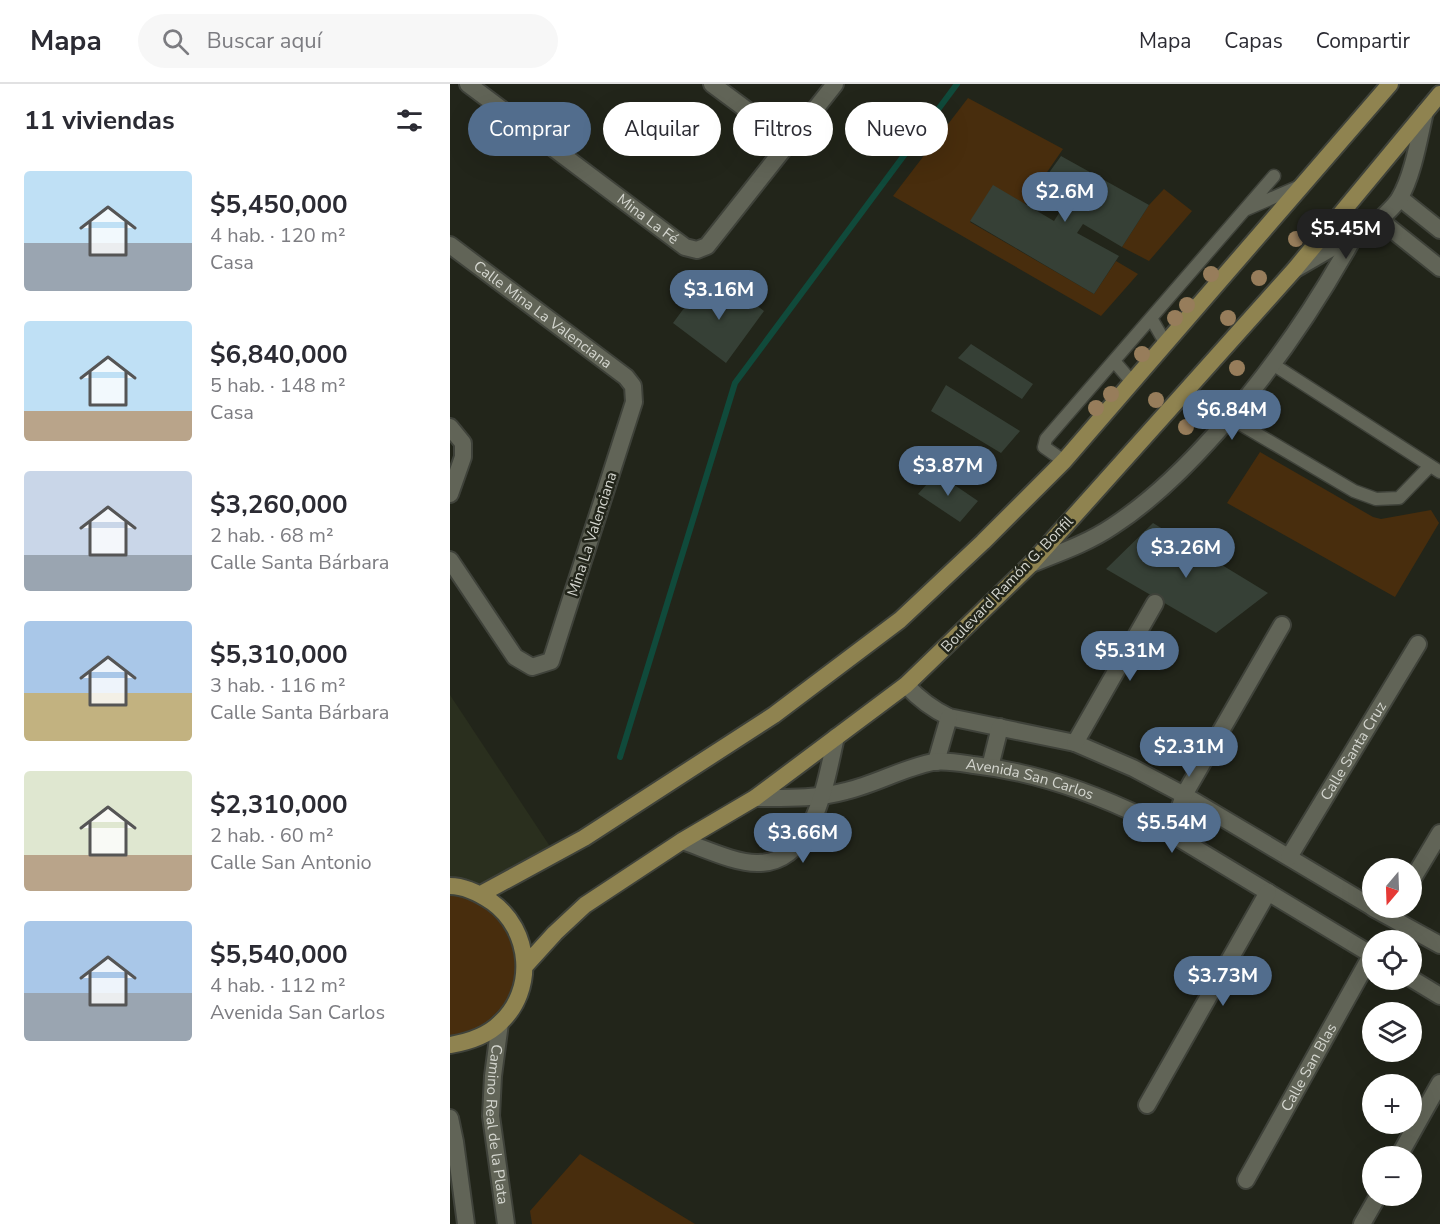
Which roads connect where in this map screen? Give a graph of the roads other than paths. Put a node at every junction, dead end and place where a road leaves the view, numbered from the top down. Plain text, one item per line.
1 (468, 84) edge
2 (712, 84) edge
3 (835, 84) edge
4 (1390, 84) edge
5 (489, 89) edge
6 (1440, 94) edge
7 (736, 102) edge
8 (821, 102) edge
9 (1425, 112) junction
10 (779, 156) edge
11 (1274, 176) dead end
12 (1303, 184) junction
13 (1400, 198) junction
14 (1244, 211) junction
15 (1380, 220) junction
16 (1440, 230) edge
17 (1355, 235) junction
18 (450, 245) edge
19 (1440, 268) edge
20 (1295, 269) junction
21 (1151, 318) junction
22 (1166, 344) junction
23 (1114, 361) junction
24 (1274, 365) junction
25 (1132, 382) junction
26 (633, 386) joint
27 (1230, 418) junction
28 (450, 428) edge
29 (1064, 461) junction
30 (1435, 469) edge
31 (450, 495) edge
32 (450, 560) edge
33 (1031, 564) junction
34 (1155, 603) dead end
35 (1282, 625) dead end
36 (1418, 644) dead end
37 (906, 685) junction
38 (949, 717) junction
39 (1000, 727) junction
40 (836, 737) junction
41 (1075, 742) junction
42 (936, 762) junction
43 (990, 767) junction
44 (1184, 795) junction
45 (822, 796) junction
46 (756, 798) junction
47 (1171, 833) junction
48 (1440, 833) edge
49 (682, 841) junction
50 (1289, 857) junction
51 (1422, 863) edge
52 (450, 886) edge
53 (1268, 892) junction
54 (481, 894) junction
55 (1362, 900) edge
56 (1401, 918) edge
57 (1440, 945) edge
58 (1362, 949) edge
59 (525, 966) junction
60 (1362, 973) edge
61 (1422, 985) edge
62 (1440, 996) edge
63 (500, 1023) junction
64 (450, 1045) edge
65 (1440, 1083) edge
66 (1147, 1106) dead end
67 (450, 1118) edge
68 (1405, 1146) edge
69 (1246, 1180) dead end
70 (1372, 1206) edge
71 (465, 1224) edge
72 (506, 1224) edge
73 (1362, 1224) edge

1 - 5 street, Mina La Fé
2 - 7 street
3 - 8 street, Mina La Fé
4 - 12 main road
5 - 10 street, Mina La Fé
6 - 9 main road, Boulevard Ramón G. Bonfil
9 - 13 street
9 - 20 main road, Boulevard Ramón G. Bonfil
11 - 14 lane
12 - 14 lane
12 - 22 main road
13 - 15 street
13 - 16 street
14 - 21 lane
15 - 17 street
15 - 19 street
17 - 20 street
17 - 24 street
18 - 26 street, Calle Mina La Valenciana
20 - 33 main road, Boulevard Ramón G. Bonfil
21 - 22 lane
21 - 23 lane
22 - 25 main road
23 - 25 lane
23 - 29 lane
24 - 27 street
24 - 30 lane
25 - 29 main road
26 - 32 street, Mina La Valenciana
27 - 30 lane
27 - 33 street
28 - 31 street
29 - 54 main road
33 - 37 main road, Boulevard Ramón G. Bonfil
34 - 41 street
35 - 44 street
36 - 50 street, Calle Santa Cruz
37 - 38 street
37 - 40 main road, Boulevard Ramón G. Bonfil
38 - 39 street
38 - 42 street
39 - 41 street
39 - 43 street
40 - 45 street
40 - 46 main road, Boulevard Ramón G. Bonfil
41 - 44 street
42 - 43 street, Avenida San Carlos
42 - 45 street, Avenida San Carlos
43 - 47 street, Avenida San Carlos
44 - 47 street
44 - 50 street
45 - 46 street, Avenida San Carlos
45 - 49 street
46 - 49 main road, Boulevard Ramón G. Bonfil
47 - 53 street, Avenida San Carlos
48 - 51 street
49 - 59 main road, Boulevard Ramón G. Bonfil
50 - 55 street
52 - 54 main road
53 - 58 street, Avenida San Carlos
53 - 66 street
54 - 59 main road
56 - 57 street
59 - 63 main road
60 - 69 street, Calle San Blas
61 - 62 street
63 - 64 main road
63 - 72 street, Camino Real de la Plata
65 - 68 street
67 - 71 street
70 - 73 street

